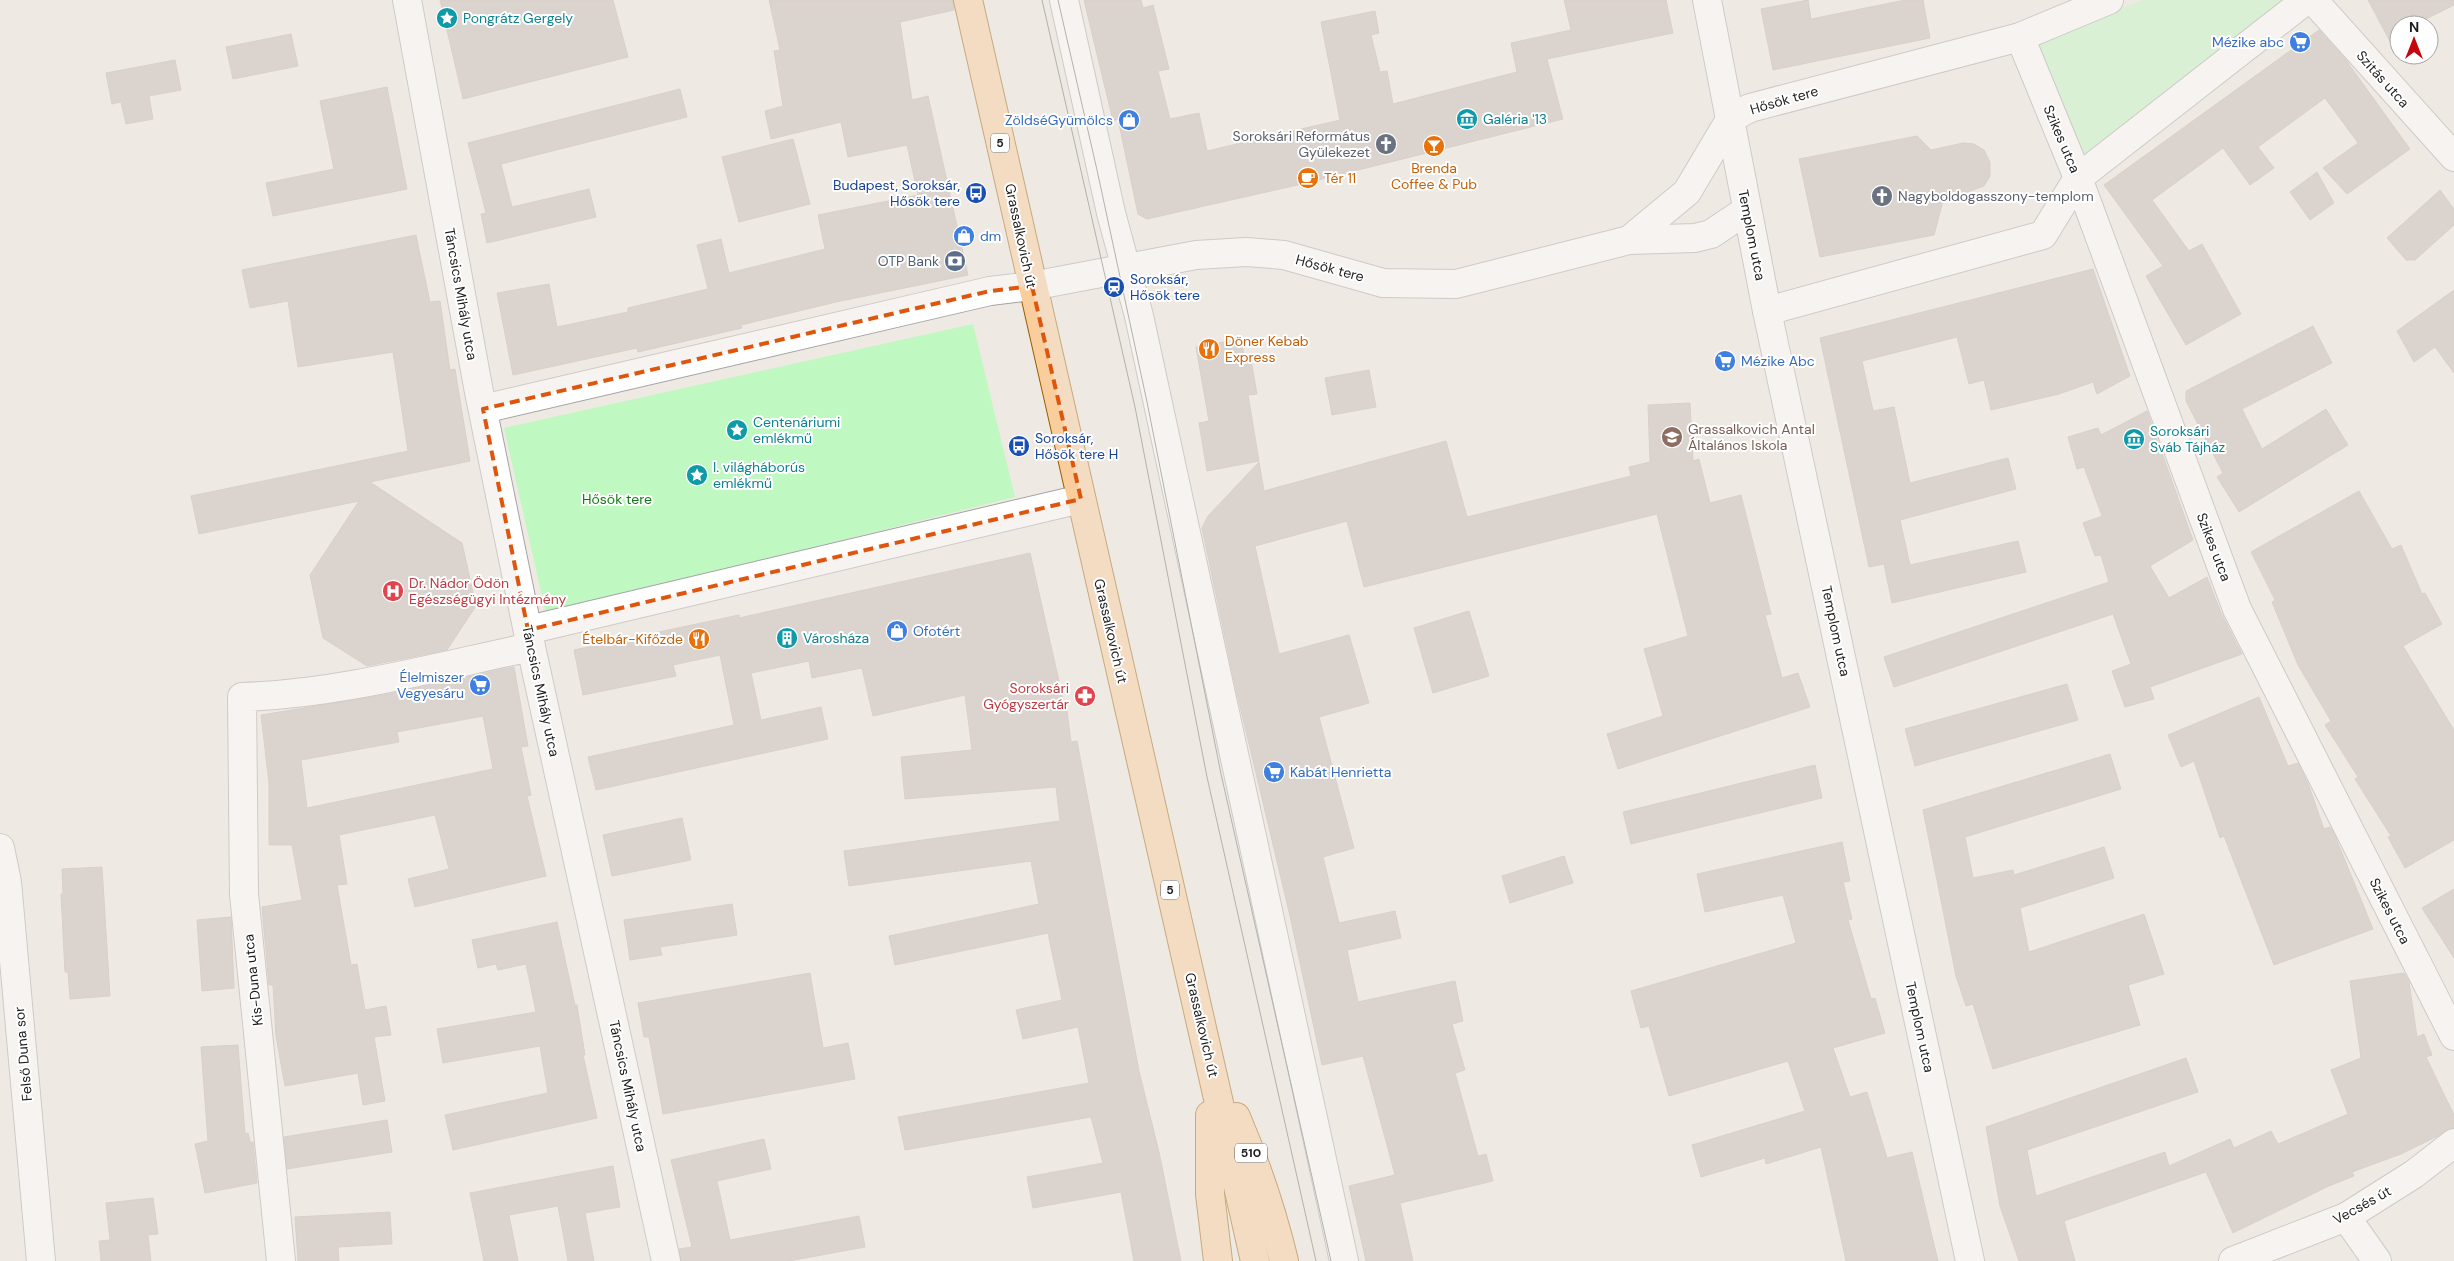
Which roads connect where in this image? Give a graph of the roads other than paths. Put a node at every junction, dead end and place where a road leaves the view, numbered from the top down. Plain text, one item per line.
1 (407, 0) edge
2 (968, 0) edge
3 (1064, 0) edge
4 (1707, 0) edge
5 (2109, 0) edge
6 (2306, 0) edge
7 (2313, 0) edge
8 (2020, 37) junction
9 (1732, 118) junction
10 (2453, 154) edge
11 (2078, 178) junction
12 (1747, 210) junction
13 (1629, 240) junction
14 (1126, 268) junction
15 (1032, 286) junction
16 (1767, 311) junction
17 (483, 409) junction
18 (1081, 499) junction
19 (529, 639) junction
20 (0, 848) edge
21 (2454, 1036) edge
22 (1207, 1049) junction
23 (2454, 1143) edge
24 (2346, 1217) junction
25 (41, 1261) edge
26 (281, 1261) edge
27 (666, 1261) edge
28 (1218, 1261) edge
29 (1255, 1261) edge
30 (1284, 1261) edge
31 (1344, 1261) edge
32 (1970, 1261) edge
33 (2233, 1261) edge
34 (2377, 1261) edge

1 - 17 street, Táncsics Mihály utca
2 - 15 main road, Grassalkovich út / 5
3 - 14 street
4 - 9 street, Templom utca
5 - 8 street, Hősök tere
6 - 11 street
7 - 10 street, Szitás utca
8 - 9 street, Hősök tere
8 - 11 street, Szikes utca
9 - 12 street, Templom utca
9 - 13 street, Hősök tere
11 - 16 street
11 - 21 street, Szikes utca
12 - 13 street
12 - 16 street, Templom utca
13 - 14 street, Hősök tere
14 - 15 street, Hősök tere
14 - 31 street
15 - 17 street, Hősök tere
15 - 18 main road, Grassalkovich út / 5
16 - 32 street, Templom utca
17 - 19 street, Táncsics Mihály utca
18 - 19 street
18 - 22 main road, Grassalkovich út / 5
19 - 26 street, Kis-Duna utca
19 - 27 street, Táncsics Mihály utca
20 - 25 street, Felső Duna sor
22 - 28 main road
22 - 29 main road, Grassalkovich út / 5
22 - 30 main road, 510
23 - 24 street, Vecsés út
24 - 33 street, Vecsés út
24 - 34 street

